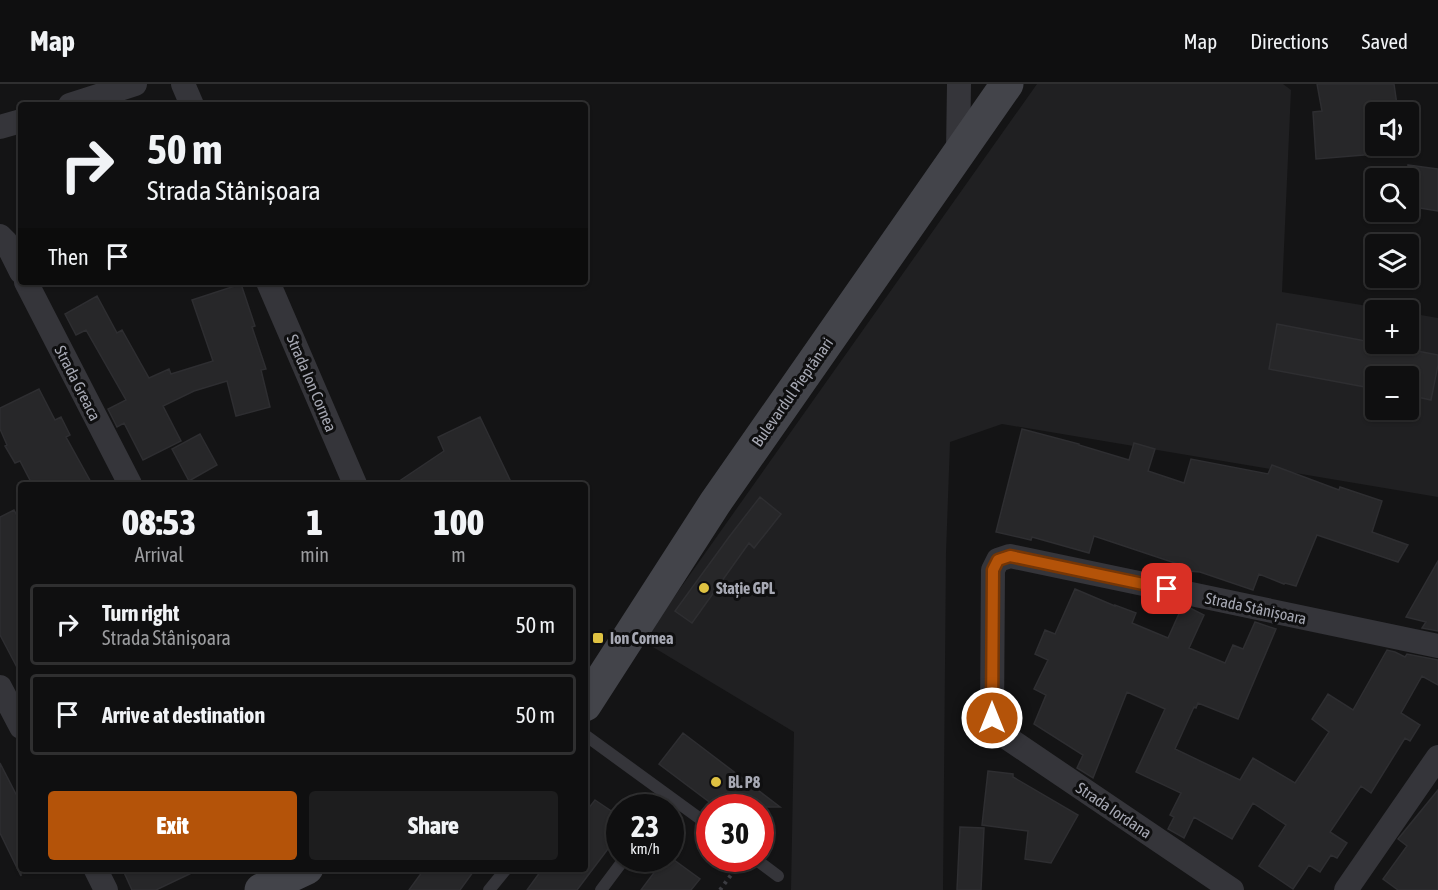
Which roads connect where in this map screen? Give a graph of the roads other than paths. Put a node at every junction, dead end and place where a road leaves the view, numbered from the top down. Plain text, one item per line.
1 (135, 84) edge
2 (183, 84) edge
3 (959, 84) edge
4 (1007, 84) edge
5 (79, 102) edge
6 (191, 102) edge
7 (18, 122) edge
8 (0, 127) edge
9 (958, 153) junction
10 (0, 236) edge
11 (18, 266) edge
12 (28, 285) edge
13 (269, 285) edge
14 (129, 482) edge
15 (354, 482) edge
16 (1438, 646) edge
17 (0, 687) edge
18 (588, 700) edge
19 (18, 721) edge
20 (997, 731) joint
21 (588, 737) edge
22 (1438, 757) edge
23 (656, 794) edge
24 (97, 872) edge
25 (299, 872) edge
26 (504, 872) edge
27 (614, 872) edge
28 (773, 872) edge
29 (778, 876) dead end
30 (106, 890) edge
31 (261, 890) edge
32 (489, 890) edge
33 (601, 890) edge
34 (1232, 890) edge
35 (1346, 890) edge

1 - 5 street
2 - 6 street
3 - 9 street
4 - 9 main road, Bulevardul Pieptănari
7 - 8 street
9 - 18 main road, Bulevardul Pieptănari
10 - 11 street
12 - 14 street, Strada Greaca
13 - 15 street, Strada Ion Cornea
16 - 20 street, Strada Stânișoara
17 - 19 street
20 - 34 street, Strada Iordana
21 - 23 lane
22 - 35 street
24 - 30 street
25 - 31 main road
26 - 32 lane
27 - 33 lane
28 - 29 lane

